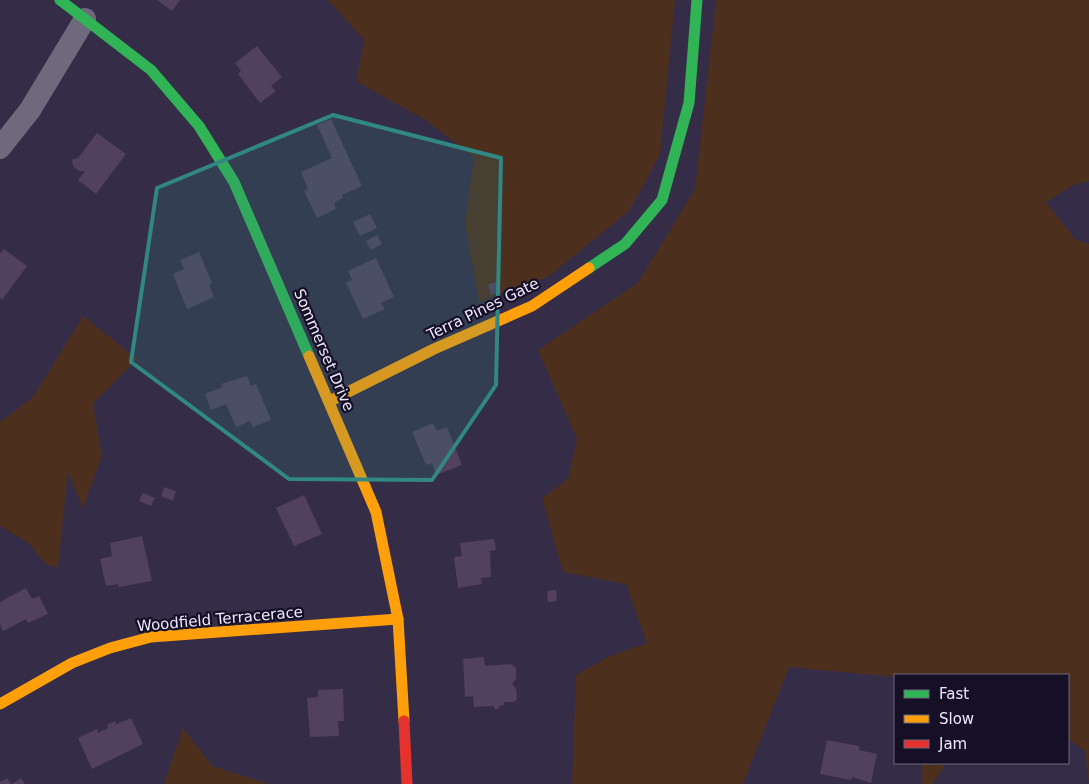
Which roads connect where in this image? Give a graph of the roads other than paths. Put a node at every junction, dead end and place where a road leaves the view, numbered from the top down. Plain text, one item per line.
1 (60, 0) edge
2 (697, 0) edge
3 (85, 19) junction
4 (0, 148) edge
5 (330, 401) junction
6 (398, 619) junction
7 (0, 704) edge
8 (407, 784) edge

1 - 3 street, Sommerset Drive
2 - 5 street, Terra Pines Gate
3 - 4 street
3 - 5 street, Sommerset Drive
5 - 6 street, Sommerset Drive
6 - 7 street, Woodfield Terracerace
6 - 8 street, Sommerset Drive

